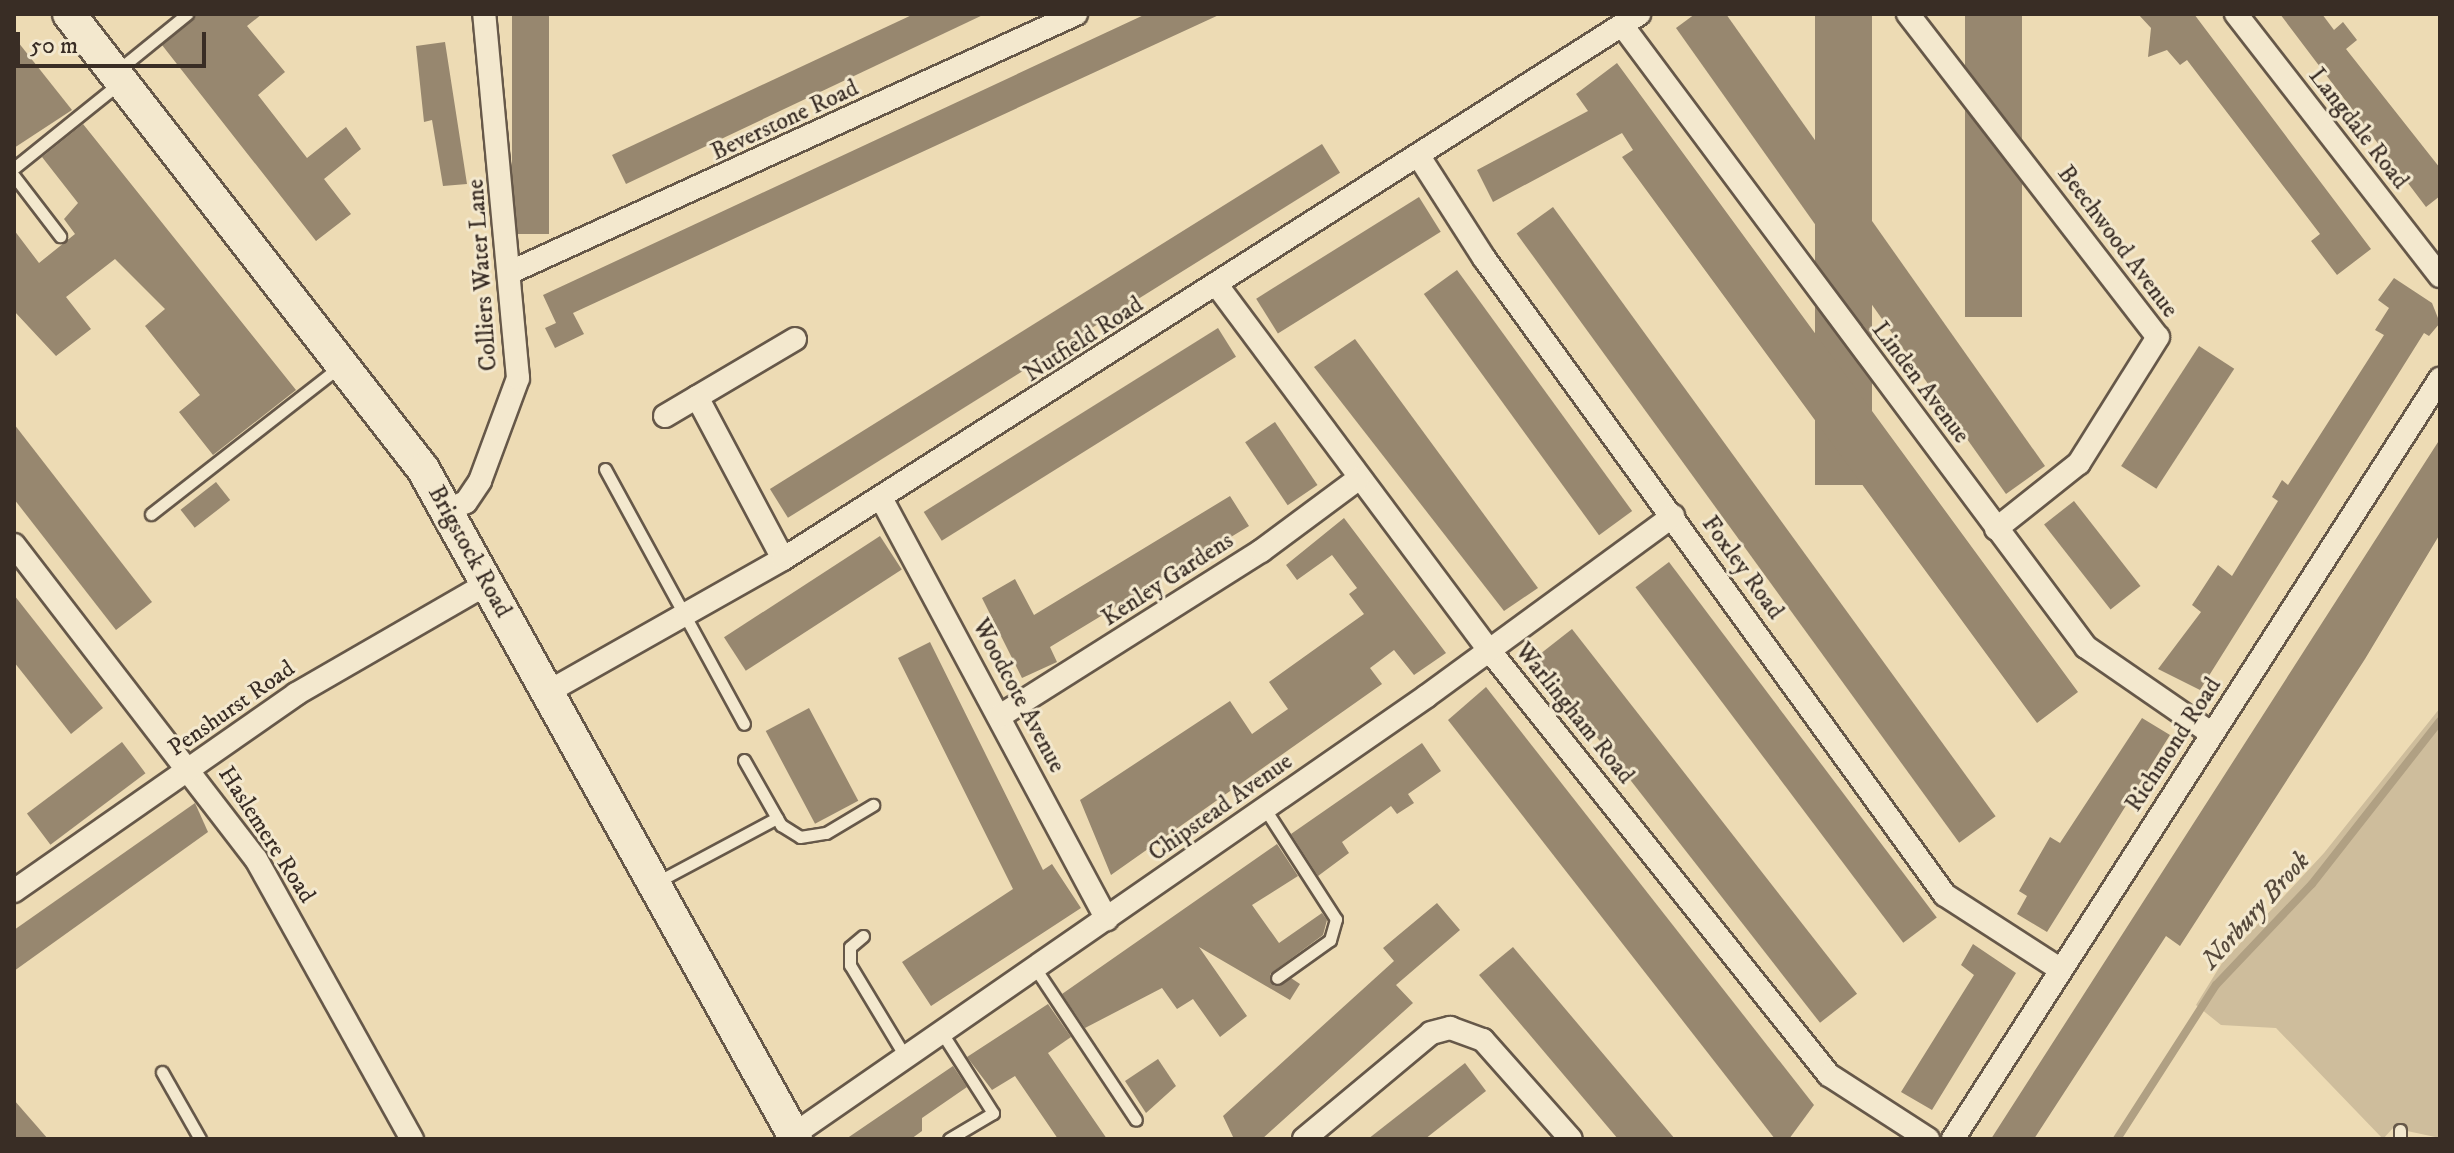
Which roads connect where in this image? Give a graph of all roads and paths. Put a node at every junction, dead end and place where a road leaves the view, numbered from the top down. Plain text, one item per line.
1 (69, 14) edge
2 (187, 14) edge
3 (484, 14) edge
4 (1076, 14) edge
5 (1908, 14) edge
6 (2236, 14) edge
7 (1631, 20) edge
8 (118, 77) junction
9 (1420, 158) junction
10 (14, 168) edge
11 (14, 176) edge
12 (60, 236) dead end
13 (513, 271) junction
14 (2440, 276) edge
15 (1216, 284) junction
16 (795, 339) dead end
17 (343, 364) junction
18 (2440, 379) edge
19 (697, 397) junction
20 (665, 416) dead end
21 (605, 469) dead end
22 (1358, 479) junction
23 (881, 498) junction
24 (449, 509) junction
25 (151, 514) dead end
26 (1673, 516) junction
27 (1996, 529) junction
28 (14, 545) edge
29 (783, 559) junction
30 (488, 583) junction
31 (681, 620) junction
32 (1490, 651) junction
33 (546, 693) junction
34 (1000, 716) junction
35 (744, 724) dead end
36 (2212, 734) junction
37 (744, 760) dead end
38 (191, 769) junction
39 (873, 805) dead end
40 (1265, 809) junction
41 (777, 818) junction
42 (651, 885) junction
43 (14, 891) edge
44 (1107, 919) junction
45 (863, 936) dead end
46 (1035, 968) junction
47 (2060, 969) junction
48 (1277, 978) dead end
49 (942, 1033) junction
50 (906, 1058) junction
51 (162, 1072) dead end
52 (1136, 1120) dead end
53 (795, 1137) edge
54 (200, 1139) edge
55 (412, 1139) edge
56 (949, 1139) edge
57 (1304, 1139) edge
58 (1571, 1139) edge
59 (1928, 1139) edge
60 (1953, 1139) edge

1 - 8 main road, Brigstock Road
2 - 8 lane
3 - 13 street, Colliers Water Lane
4 - 13 street, Beverstone Road
5 - 27 street, Beechwood Avenue
6 - 14 street, Langdale Road
7 - 9 street, Nutfield Road
7 - 27 street, Linden Avenue
8 - 10 lane
8 - 17 main road, Brigstock Road
9 - 15 street, Nutfield Road
9 - 26 street, Foxley Road
11 - 12 lane
13 - 24 street, Colliers Water Lane
15 - 22 street, Warlingham Road
15 - 23 street, Nutfield Road
16 - 19 street
17 - 24 main road, Brigstock Road
17 - 25 lane
18 - 36 street, Richmond Road
19 - 20 street
19 - 29 street
21 - 31 lane
22 - 32 street, Warlingham Road
22 - 34 street, Kenley Gardens
23 - 29 street, Nutfield Road
23 - 34 street, Woodcote Avenue
24 - 30 main road, Brigstock Road
26 - 32 street, Chipstead Avenue
26 - 47 street, Foxley Road
27 - 36 street, Linden Avenue
28 - 38 street, Haslemere Road
29 - 31 street, Nutfield Road
30 - 33 main road, Brigstock Road
30 - 38 street, Penshurst Road
31 - 33 street, Nutfield Road
31 - 35 lane
32 - 40 street, Chipstead Avenue
32 - 59 street, Warlingham Road
33 - 42 main road, Brigstock Road
34 - 44 street, Woodcote Avenue
36 - 47 street, Richmond Road
37 - 41 lane
38 - 43 street, Penshurst Road
38 - 55 street, Haslemere Road
39 - 41 lane
40 - 44 street, Chipstead Avenue
40 - 48 lane
41 - 42 lane
42 - 53 main road, Brigstock Road
44 - 46 street, Chipstead Avenue
45 - 50 lane
46 - 49 street, Chipstead Avenue
46 - 52 lane
47 - 60 street, Richmond Road
49 - 50 street, Chipstead Avenue
49 - 56 lane
50 - 53 street, Chipstead Avenue
51 - 54 lane
57 - 58 street

